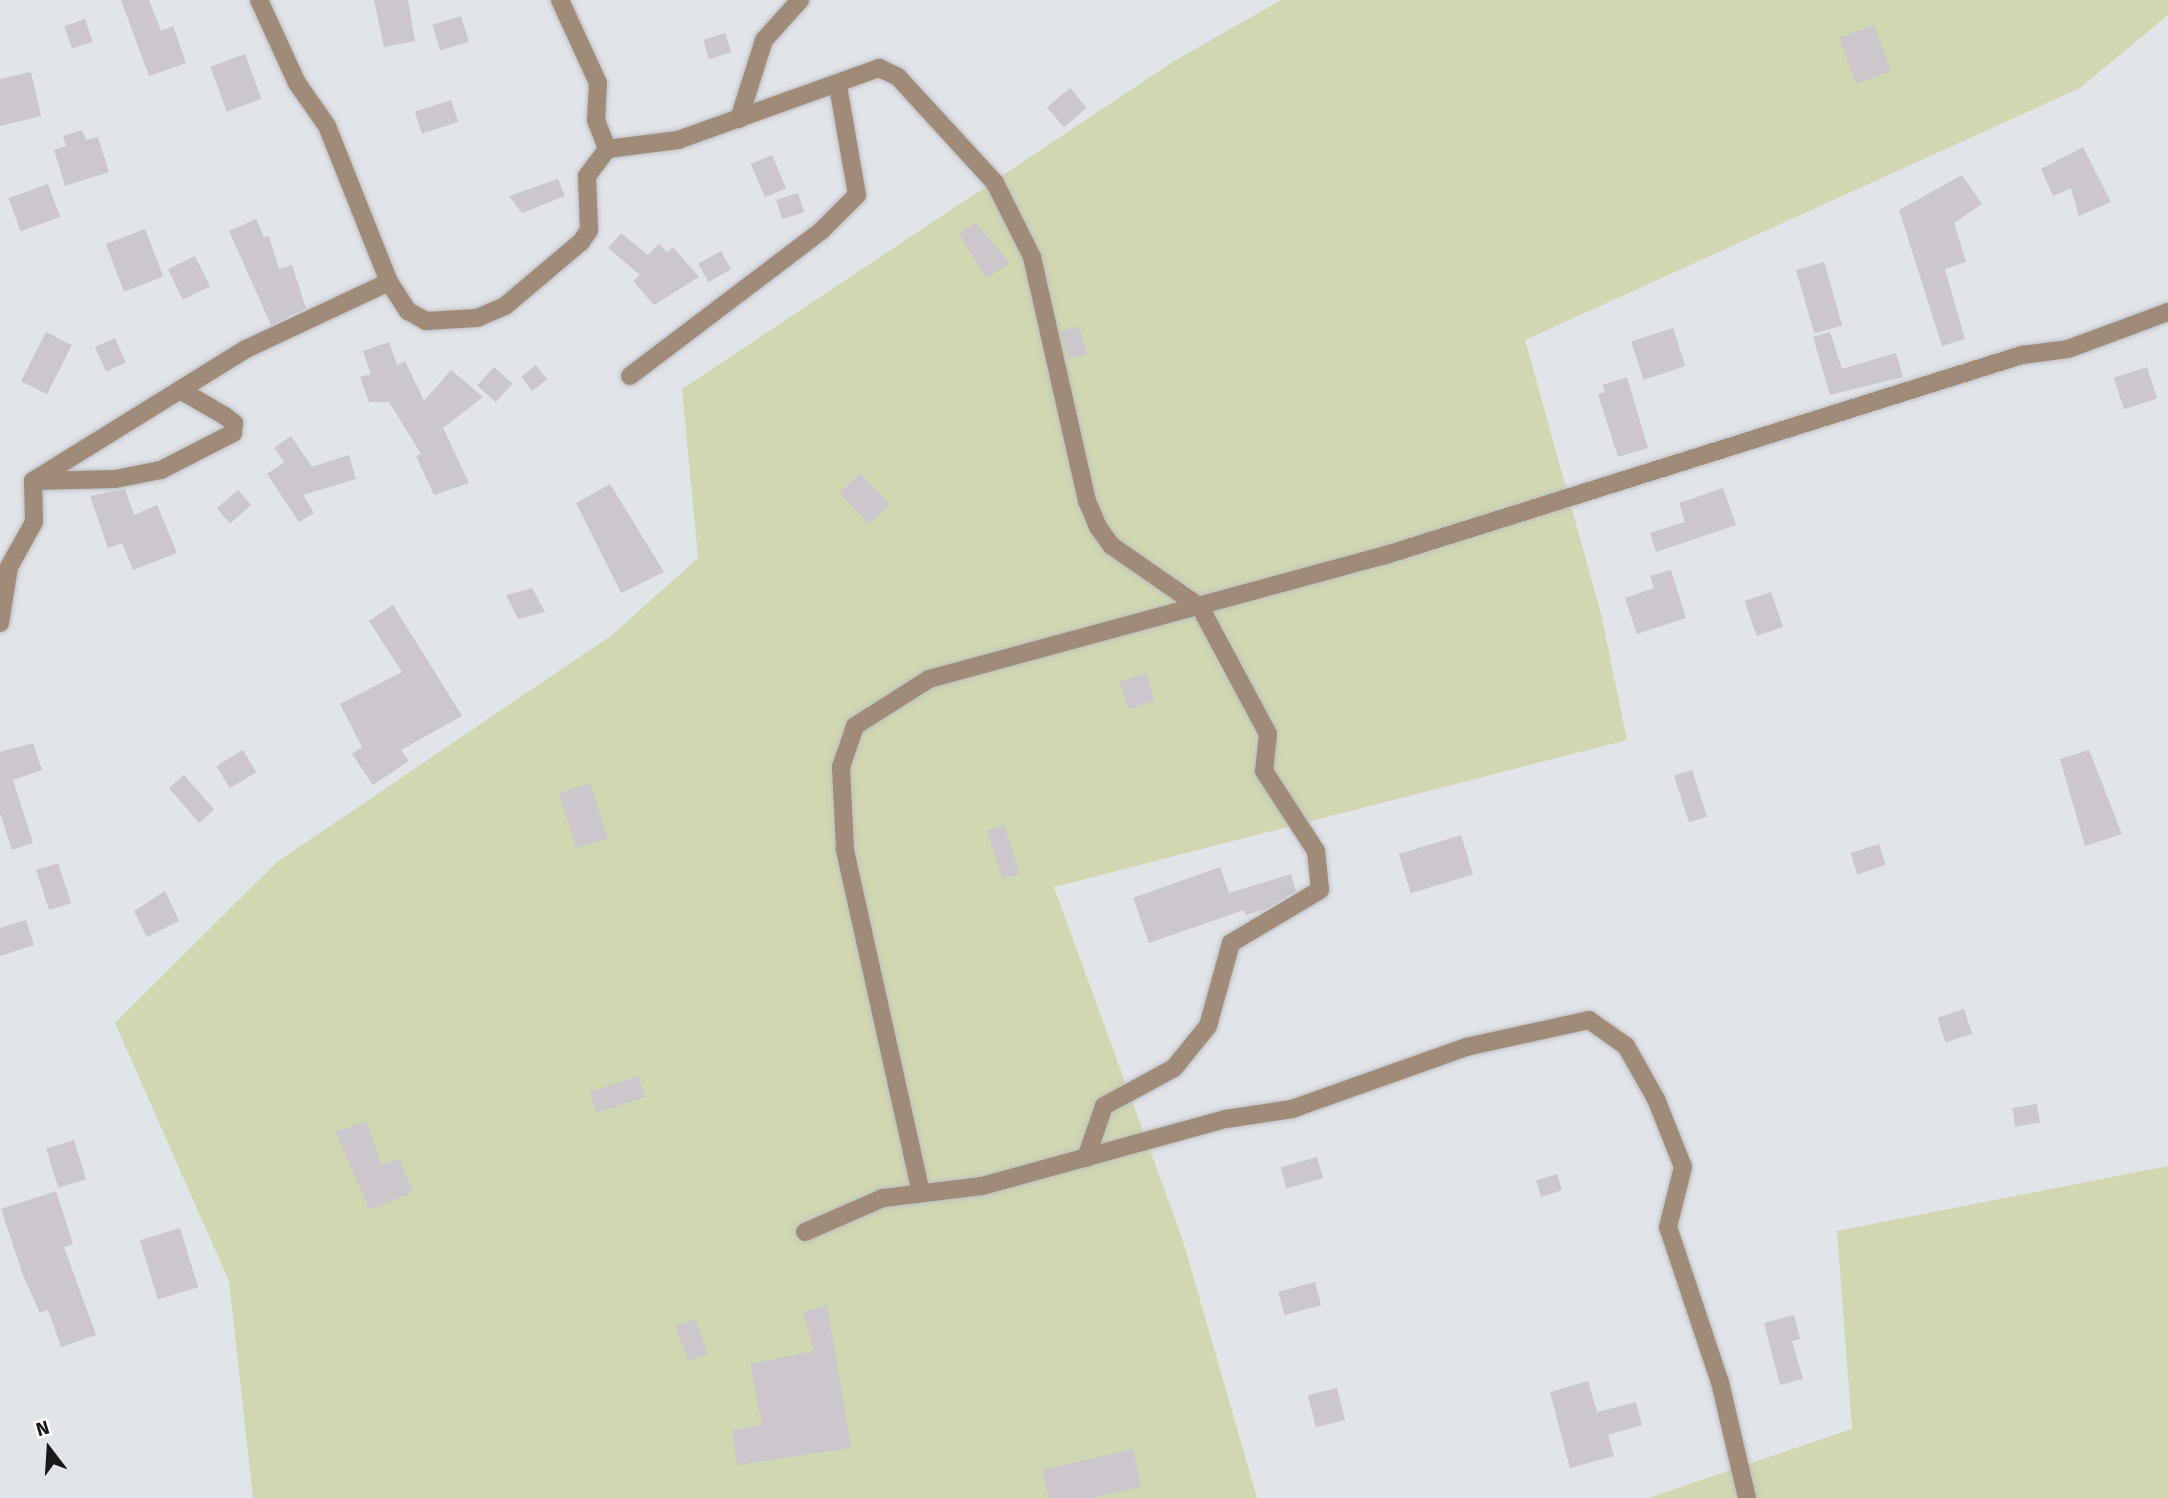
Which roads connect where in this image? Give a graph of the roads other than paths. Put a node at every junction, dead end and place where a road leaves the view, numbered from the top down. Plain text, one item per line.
1 (259, 0) edge
2 (560, 0) edge
3 (800, 0) edge
4 (838, 86) junction
5 (750, 90) junction
6 (769, 110) junction
7 (739, 119) junction
8 (607, 149) junction
9 (389, 282) junction
10 (2168, 312) edge
11 (630, 376) dead end
12 (182, 391) junction
13 (33, 481) junction
14 (1200, 607) junction
15 (0, 623) edge
16 (1086, 1158) junction
17 (921, 1193) junction
18 (806, 1232) dead end
19 (1747, 1498) edge

1 - 9 street
2 - 8 street
3 - 5 street
4 - 6 street
4 - 11 street
4 - 14 street
5 - 6 street
5 - 7 street
6 - 7 street
7 - 8 street
8 - 9 street
9 - 12 street
10 - 14 street
12 - 13 street
12 - 13 street
13 - 15 street
14 - 16 street
14 - 17 street
16 - 17 street
16 - 19 street
17 - 18 street

